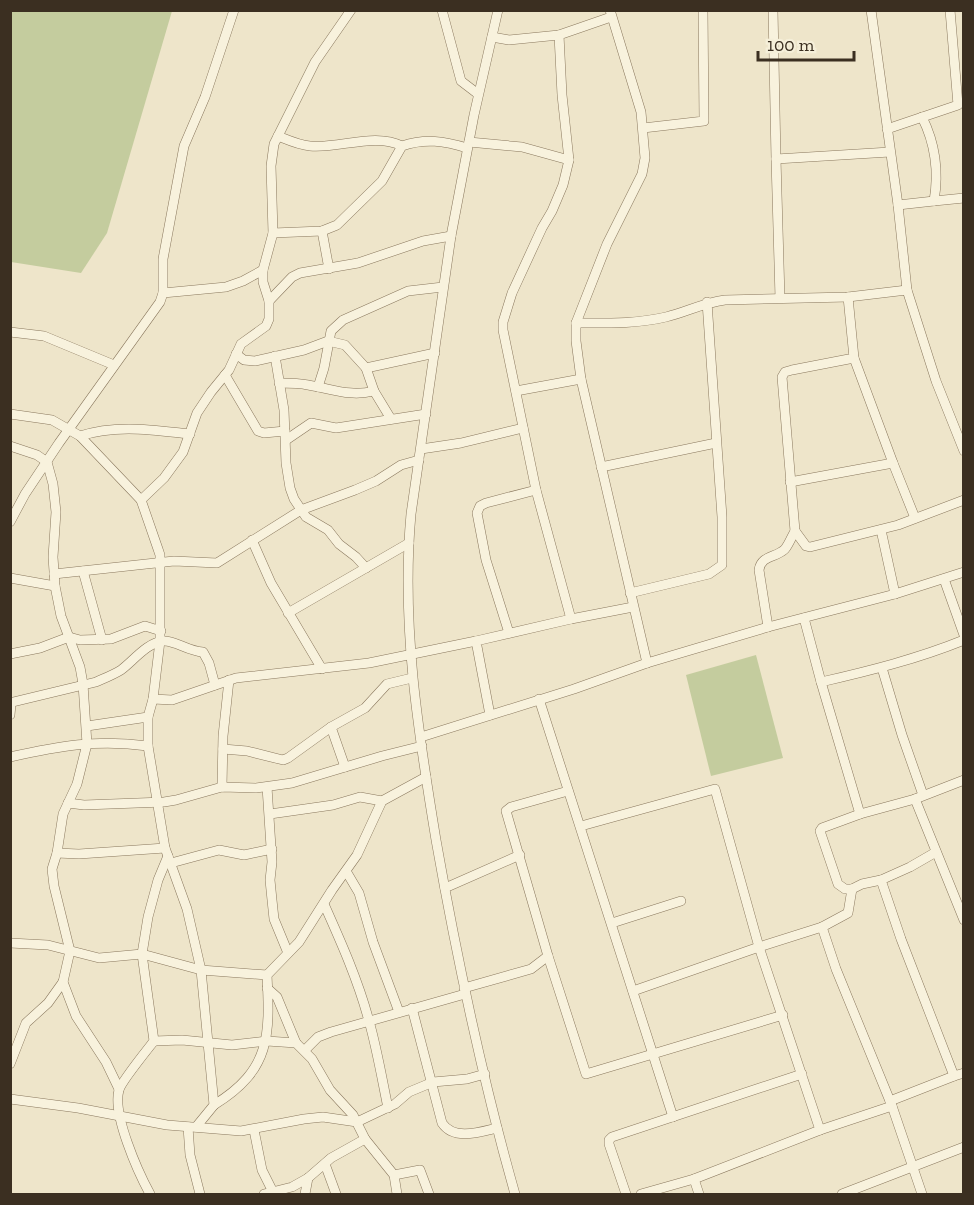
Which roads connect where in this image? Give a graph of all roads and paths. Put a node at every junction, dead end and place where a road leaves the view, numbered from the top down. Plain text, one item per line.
1 (234, 10) edge
2 (442, 10) edge
3 (498, 10) edge
4 (703, 10) edge
5 (773, 10) edge
6 (871, 10) edge
7 (950, 10) edge
8 (349, 11) edge
9 (611, 14) edge
10 (559, 35) junction
11 (492, 37) junction
12 (478, 94) junction
13 (961, 104) edge
14 (922, 117) junction
15 (643, 128) junction
16 (887, 129) junction
17 (278, 136) junction
18 (468, 145) junction
19 (402, 146) junction
20 (890, 152) junction
21 (776, 159) junction
22 (569, 160) junction
23 (963, 198) edge
24 (934, 201) junction
25 (898, 206) junction
26 (322, 231) junction
27 (273, 233) junction
28 (451, 236) junction
29 (329, 269) junction
30 (262, 270) junction
31 (443, 287) junction
32 (907, 290) junction
33 (163, 293) junction
34 (848, 297) junction
35 (780, 298) junction
36 (269, 301) junction
37 (707, 302) junction
38 (576, 323) junction
39 (10, 332) edge
40 (328, 341) junction
41 (435, 353) junction
42 (236, 354) junction
43 (275, 356) junction
44 (854, 358) junction
45 (114, 365) junction
46 (366, 368) junction
47 (225, 375) junction
48 (581, 379) junction
49 (279, 383) junction
50 (318, 387) junction
51 (374, 391) junction
52 (516, 391) junction
53 (10, 414) edge
54 (426, 414) junction
55 (391, 419) junction
56 (70, 428) junction
57 (523, 428) junction
58 (190, 434) junction
59 (286, 435) junction
60 (80, 436) junction
61 (716, 443) junction
62 (10, 446) edge
63 (421, 449) junction
64 (963, 451) edge
65 (420, 460) junction
66 (47, 462) junction
67 (893, 463) junction
68 (600, 467) junction
69 (790, 482) junction
70 (536, 490) junction
71 (141, 500) junction
72 (963, 500) edge
73 (301, 510) junction
74 (915, 518) junction
75 (11, 521) edge
76 (881, 530) junction
77 (795, 531) junction
78 (252, 540) junction
79 (409, 543) junction
80 (160, 562) junction
81 (366, 568) junction
82 (83, 571) junction
83 (963, 572) edge
84 (54, 574) junction
85 (10, 578) edge
86 (944, 579) junction
87 (55, 586) junction
88 (630, 593) junction
89 (895, 594) junction
90 (633, 607) junction
91 (288, 613) junction
92 (804, 618) junction
93 (571, 619) junction
94 (768, 627) junction
95 (509, 633) junction
96 (963, 635) edge
97 (161, 636) junction
98 (69, 638) junction
99 (102, 640) junction
100 (963, 640) edge
101 (476, 641) junction
102 (10, 654) edge
103 (410, 655) junction
104 (647, 663) junction
105 (882, 668) junction
106 (322, 669) junction
107 (412, 678) junction
108 (229, 681) junction
109 (821, 682) junction
110 (83, 684) junction
111 (215, 685) junction
112 (153, 699) junction
113 (539, 699) junction
114 (10, 715) edge
115 (490, 715) junction
116 (148, 717) junction
117 (87, 726) junction
118 (331, 727) junction
119 (421, 741) junction
120 (87, 744) junction
121 (148, 746) junction
122 (223, 749) junction
123 (10, 757) edge
124 (345, 767) junction
125 (426, 777) junction
126 (963, 780) edge
127 (222, 787) junction
128 (267, 787) junction
129 (568, 791) junction
130 (919, 797) junction
131 (382, 801) junction
132 (157, 802) junction
133 (68, 803) junction
134 (270, 814) junction
135 (860, 814) junction
136 (582, 826) junction
137 (272, 849) junction
138 (936, 852) junction
139 (57, 853) junction
140 (520, 855) junction
141 (168, 856) junction
142 (346, 871) junction
143 (881, 880) junction
144 (445, 888) junction
145 (852, 889) junction
146 (681, 901) dead end
147 (324, 904) junction
148 (963, 920) edge
149 (612, 923) junction
150 (822, 927) junction
151 (10, 943) edge
152 (759, 946) junction
153 (70, 951) junction
154 (288, 953) junction
155 (142, 954) junction
156 (548, 956) junction
157 (201, 970) junction
158 (267, 975) junction
159 (63, 982) junction
160 (267, 988) junction
161 (464, 991) junction
162 (633, 991) junction
163 (412, 1008) junction
164 (399, 1012) junction
165 (783, 1015) junction
166 (370, 1022) junction
167 (154, 1041) junction
168 (267, 1041) junction
169 (296, 1043) junction
170 (207, 1044) junction
171 (305, 1050) junction
172 (652, 1055) junction
173 (10, 1064) edge
174 (485, 1074) junction
175 (802, 1074) junction
176 (959, 1075) edge
177 (433, 1082) junction
178 (119, 1089) junction
179 (10, 1099) edge
180 (891, 1104) junction
181 (214, 1105) junction
182 (388, 1108) junction
183 (119, 1117) junction
184 (673, 1117) junction
185 (357, 1122) junction
186 (192, 1127) junction
187 (498, 1128) junction
188 (254, 1130) junction
189 (820, 1130) junction
190 (365, 1139) junction
191 (963, 1147) edge
192 (325, 1164) junction
193 (912, 1167) junction
194 (394, 1175) junction
195 (308, 1178) junction
196 (694, 1179) junction
197 (269, 1193) edge
198 (150, 1194) edge
199 (200, 1194) edge
200 (305, 1194) edge
201 (336, 1194) edge
202 (397, 1194) edge
203 (429, 1194) edge
204 (514, 1194) edge
205 (626, 1194) edge
206 (641, 1194) edge
207 (699, 1194) edge
208 (842, 1194) edge
209 (922, 1194) edge

1 - 33 street
2 - 12 street
3 - 11 street
4 - 15 street
5 - 21 street
6 - 16 street
7 - 13 street
8 - 17 street
9 - 10 street
9 - 15 street
10 - 11 street
10 - 22 street
11 - 12 street
12 - 18 street
13 - 14 street
14 - 16 street
14 - 24 street
15 - 38 street
16 - 20 street
17 - 19 street
17 - 27 street
18 - 19 street
18 - 22 street
18 - 28 street
19 - 26 street
20 - 21 street
20 - 25 street
21 - 35 street
22 - 52 street
23 - 24 street
24 - 25 street
25 - 32 street
26 - 27 street
26 - 29 street
27 - 30 street
28 - 29 street
28 - 31 street
29 - 36 street
30 - 33 street
30 - 36 street
31 - 40 street
31 - 41 street
32 - 34 street
32 - 64 street
33 - 45 street
34 - 35 street
34 - 44 street
35 - 37 street
36 - 42 street
37 - 38 street
37 - 61 street
38 - 48 street
39 - 45 street
40 - 43 street
40 - 46 street
40 - 50 street
41 - 46 street
41 - 54 street
42 - 43 street
42 - 47 street
43 - 49 street
44 - 67 street
44 - 69 street
45 - 56 street
46 - 51 street
47 - 58 street
47 - 59 street
48 - 52 street
48 - 68 street
49 - 50 street
49 - 59 street
50 - 51 street
51 - 55 street
52 - 57 street
53 - 56 street
54 - 55 street
54 - 63 street
55 - 59 street
56 - 60 street
56 - 66 street
57 - 63 street
57 - 70 street
58 - 60 street
58 - 71 street
59 - 73 street
60 - 71 street
61 - 68 street
61 - 88 street
62 - 66 street
63 - 65 street
65 - 73 street
65 - 79 street
66 - 75 street
66 - 84 street
67 - 69 street
67 - 74 street
68 - 88 street
69 - 77 street
70 - 93 street
70 - 95 street
71 - 80 street
72 - 74 street
73 - 78 street
73 - 81 street
74 - 76 street
76 - 77 street
76 - 89 street
77 - 94 street
78 - 80 street
78 - 91 street
79 - 81 street
79 - 103 street
80 - 82 street
80 - 97 street
81 - 91 street
82 - 84 street
82 - 99 street
83 - 86 street
84 - 87 street
85 - 87 street
86 - 89 street
86 - 96 street
87 - 98 street
88 - 90 street
89 - 92 street
90 - 93 street
90 - 104 street
91 - 106 street
92 - 94 street
92 - 109 street
93 - 95 street
94 - 104 street
95 - 101 street
97 - 99 street
97 - 110 street
97 - 111 street
97 - 112 street
98 - 99 street
98 - 102 street
98 - 110 street
100 - 105 street
101 - 103 street
101 - 115 street
103 - 106 street
103 - 107 street
104 - 113 street
105 - 109 street
105 - 130 street
106 - 108 street
107 - 118 street
107 - 119 street
108 - 111 street
108 - 122 street
109 - 135 street
110 - 114 street
110 - 117 street
111 - 112 street
112 - 116 street
113 - 115 street
113 - 129 street
115 - 119 street
116 - 117 street
116 - 121 street
117 - 120 street
118 - 122 street
118 - 124 street
119 - 124 street
119 - 125 street
120 - 121 street
120 - 123 street
120 - 133 street
121 - 132 street
122 - 127 street
124 - 128 street
125 - 131 street
125 - 144 street
126 - 130 street
127 - 128 street
127 - 132 street
128 - 134 street
129 - 136 street
129 - 140 street
130 - 135 street
130 - 138 street
131 - 134 street
131 - 142 street
132 - 133 street
132 - 141 street
133 - 139 street
134 - 137 street
135 - 145 street
136 - 149 street
136 - 152 street
137 - 141 street
137 - 154 street
138 - 143 street
138 - 148 street
139 - 141 street
139 - 153 street
140 - 144 street
140 - 156 street
141 - 155 street
141 - 157 street
142 - 147 street
142 - 164 street
143 - 145 street
143 - 176 street
144 - 161 street
145 - 150 street
146 - 149 street
147 - 154 street
147 - 166 street
149 - 162 street
150 - 152 street
150 - 180 street
151 - 153 street
152 - 162 street
152 - 165 street
153 - 155 street
153 - 159 street
154 - 158 street
155 - 157 street
155 - 167 street
156 - 161 street
156 - 172 street
157 - 158 street
157 - 170 street
158 - 160 street
159 - 173 street
159 - 178 street
160 - 168 street
160 - 169 street
161 - 163 street
161 - 174 street
162 - 172 street
163 - 164 street
163 - 177 street
164 - 166 street
165 - 172 street
165 - 175 street
166 - 171 street
166 - 182 street
167 - 170 street
167 - 178 street
168 - 169 street
168 - 170 street
168 - 181 street
169 - 171 street
170 - 181 street
171 - 185 street
172 - 184 street
174 - 177 street
174 - 187 street
175 - 184 street
175 - 189 street
176 - 180 street
177 - 182 street
177 - 187 street
178 - 183 street
179 - 183 street
180 - 189 street
180 - 193 street
181 - 186 street
182 - 185 street
183 - 186 street
183 - 198 street
184 - 205 street
185 - 188 street
185 - 190 street
186 - 188 street
186 - 199 street
187 - 204 street
188 - 197 street
189 - 196 street
190 - 192 street
190 - 194 street
191 - 193 street
192 - 195 street
192 - 201 street
193 - 208 street
193 - 209 street
194 - 202 street
194 - 203 street
195 - 197 street
195 - 200 street
196 - 206 street
196 - 207 street

